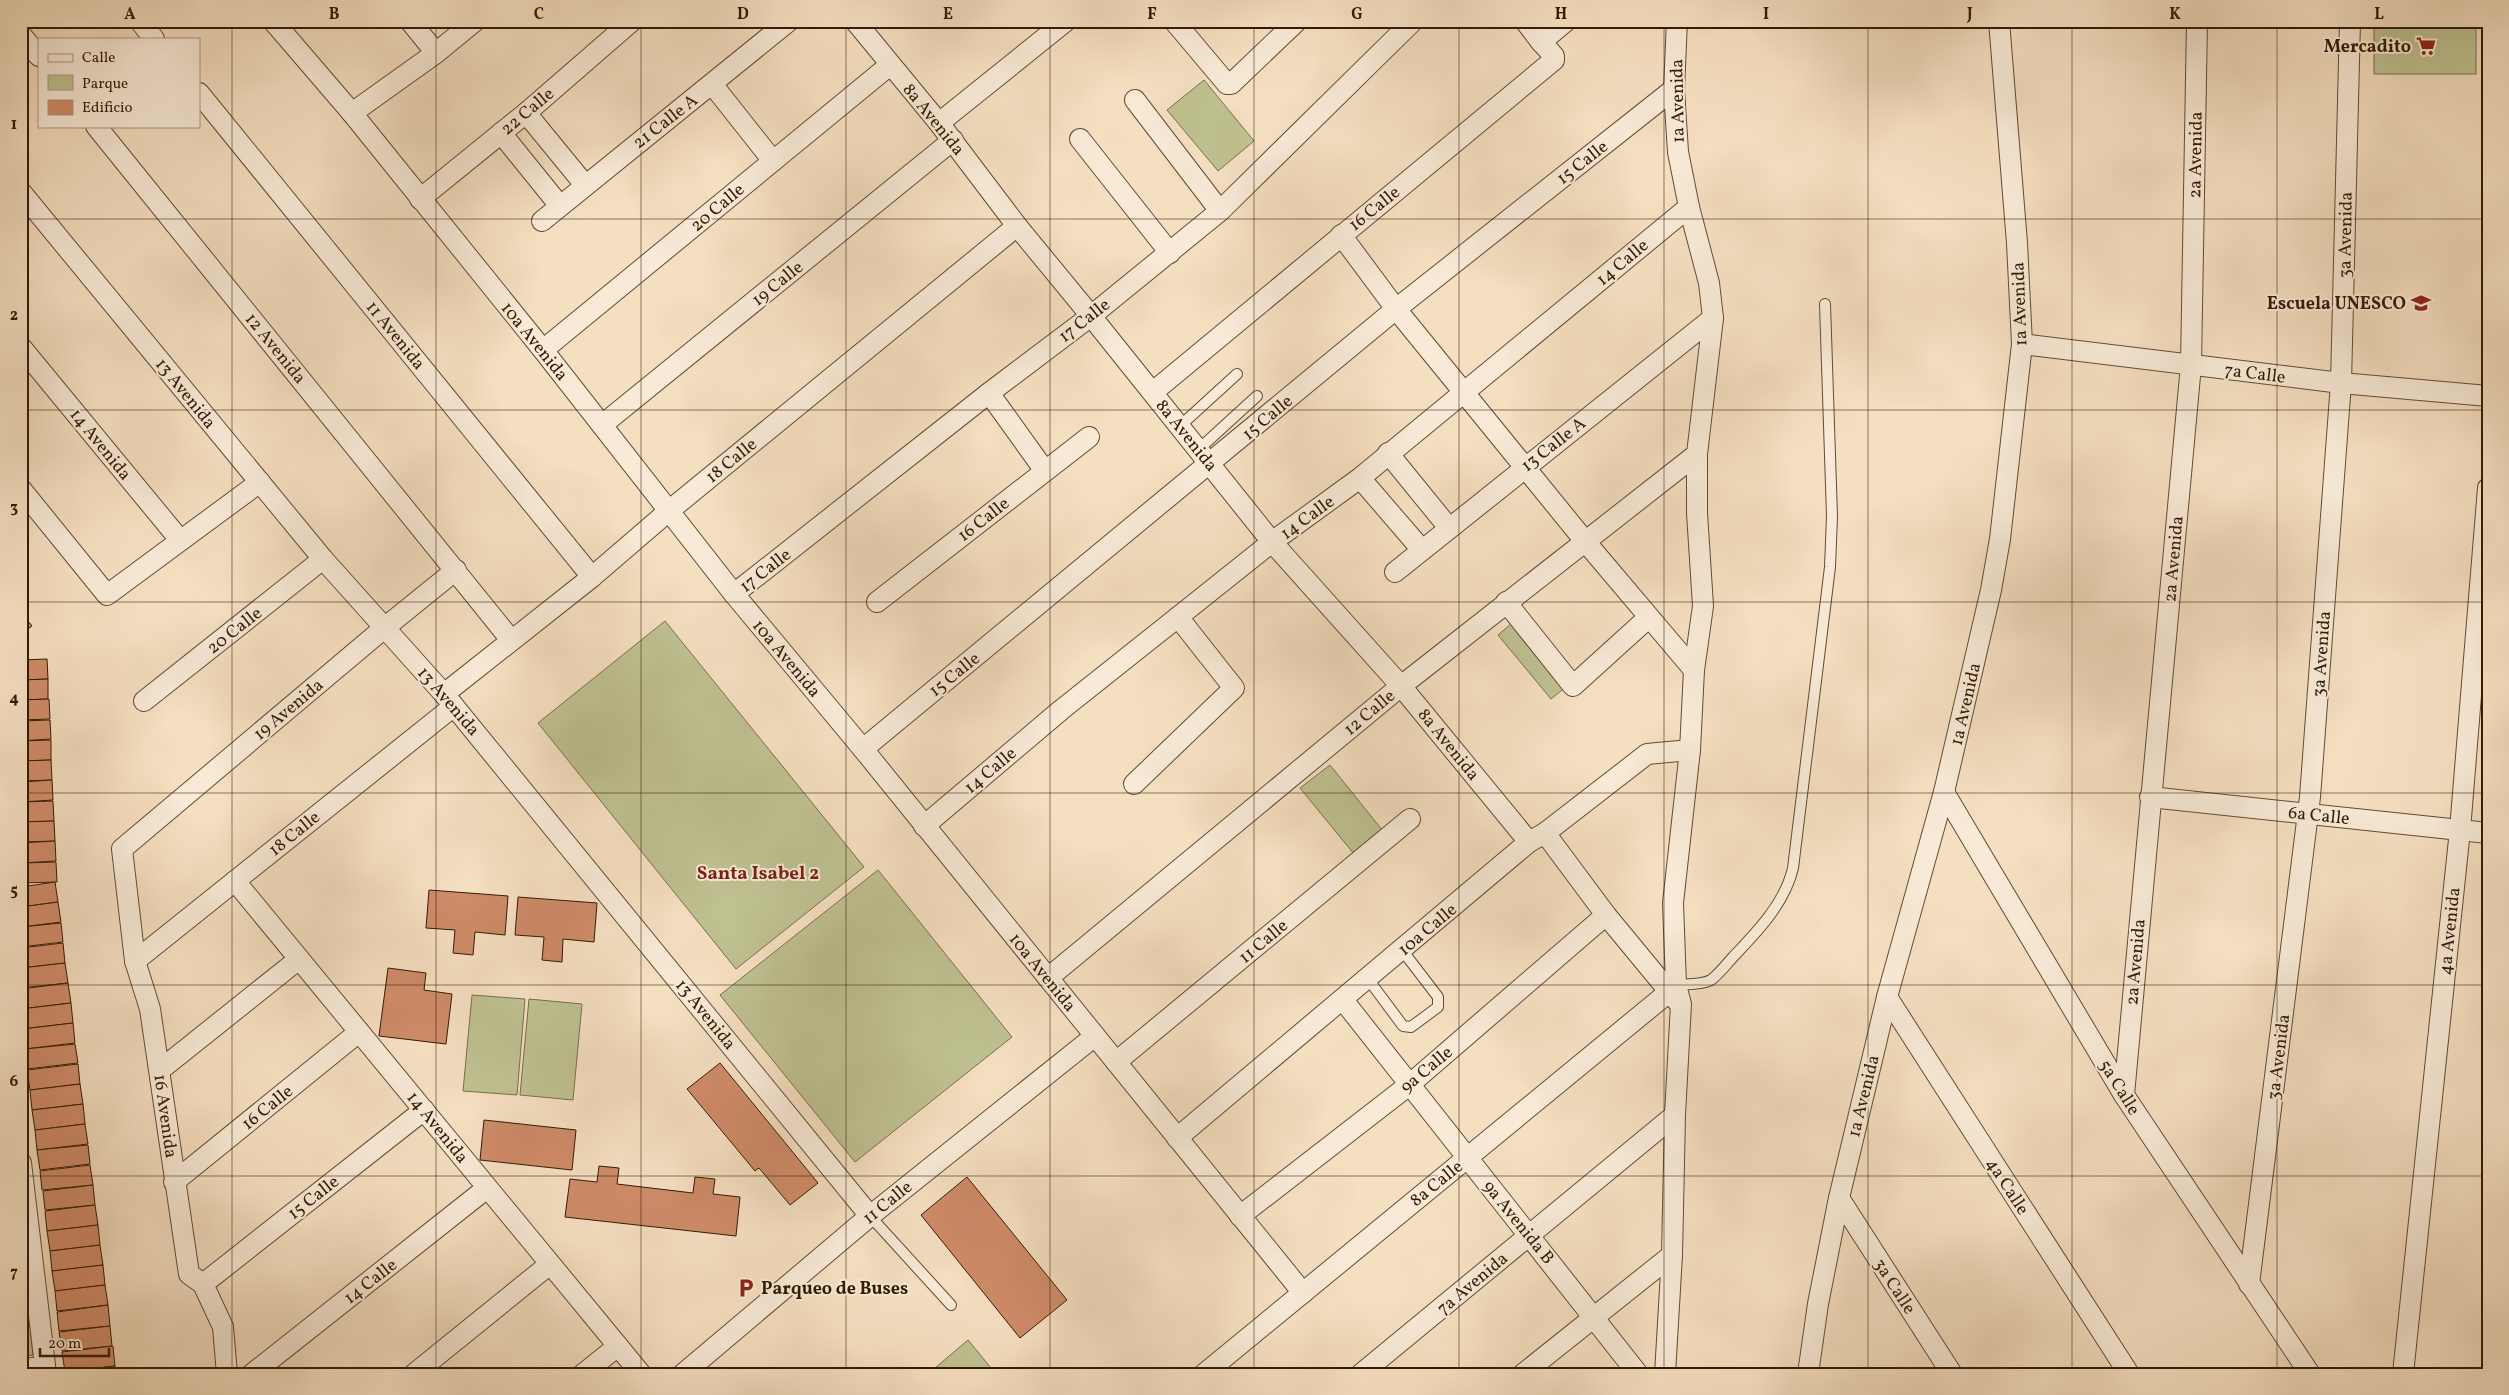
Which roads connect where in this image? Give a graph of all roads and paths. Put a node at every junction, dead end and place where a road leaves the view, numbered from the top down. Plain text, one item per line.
1 (273, 21) edge
2 (410, 21) edge
3 (632, 21) edge
4 (789, 21) edge
5 (855, 21) edge
6 (1066, 21) edge
7 (1297, 21) edge
8 (1413, 21) edge
9 (1525, 21) edge
10 (1566, 21) edge
11 (1677, 21) edge
12 (1999, 21) edge
13 (2197, 21) edge
14 (2350, 21) edge
15 (1176, 22) edge
16 (470, 23) edge
17 (21, 35) edge
18 (1541, 42) junction
19 (436, 53) junction
20 (38, 55) edge
21 (890, 65) junction
22 (712, 84) junction
23 (1674, 89) junction
24 (200, 94) edge
25 (1135, 100) dead end
26 (352, 113) junction
27 (526, 113) junction
28 (939, 123) junction
29 (98, 128) edge
30 (501, 133) junction
31 (1080, 139) dead end
32 (953, 140) junction
33 (773, 160) junction
34 (585, 185) junction
35 (21, 192) edge
36 (420, 199) junction
37 (560, 206) junction
38 (1688, 207) junction
39 (1220, 211) junction
40 (542, 221) dead end
41 (1017, 226) junction
42 (1341, 235) junction
43 (1170, 253) junction
44 (1825, 304) dead end
45 (1396, 309) junction
46 (1091, 316) junction
47 (1713, 318) junction
48 (2022, 344) junction
49 (21, 347) edge
50 (543, 350) junction
51 (2191, 365) junction
52 (1237, 374) dead end
53 (2341, 383) junction
54 (1153, 392) junction
55 (1465, 392) junction
56 (989, 393) junction
57 (1257, 396) dead end
58 (2488, 396) edge
59 (602, 425) junction
60 (1180, 426) junction
61 (1089, 437) dead end
62 (1388, 453) junction
63 (1697, 454) junction
64 (1205, 457) junction
65 (1524, 466) junction
66 (1045, 471) junction
67 (1360, 478) junction
68 (260, 482) junction
69 (2488, 488) edge
70 (21, 489) edge
71 (670, 510) junction
72 (1449, 528) junction
73 (180, 540) junction
74 (1584, 540) junction
75 (1272, 542) junction
76 (1422, 550) junction
77 (323, 560) junction
78 (456, 570) junction
79 (1394, 572) dead end
80 (592, 577) junction
81 (734, 594) junction
82 (877, 602) dead end
83 (1506, 602) junction
84 (1178, 617) junction
85 (1648, 618) junction
86 (383, 629) junction
87 (511, 640) junction
88 (1694, 670) junction
89 (1401, 686) junction
90 (449, 700) junction
91 (144, 701) dead end
92 (863, 749) junction
93 (1690, 750) junction
94 (1134, 784) dead end
95 (1944, 792) junction
96 (2150, 797) junction
97 (2308, 814) junction
98 (1410, 819) dead end
99 (924, 826) junction
100 (2460, 830) junction
101 (2488, 833) edge
102 (1537, 838) junction
103 (122, 849) joint
104 (235, 881) junction
105 (1606, 915) junction
106 (1402, 950) junction
107 (299, 959) junction
108 (135, 961) junction
109 (1048, 978) junction
110 (1368, 979) junction
111 (1675, 994) junction
112 (1887, 997) junction
113 (1343, 1000) junction
114 (359, 1032) junction
115 (1095, 1036) junction
116 (1116, 1062) junction
117 (160, 1070) junction
118 (1409, 1084) junction
119 (2124, 1096) junction
120 (424, 1110) junction
121 (1675, 1116) junction
122 (1177, 1138) junction
123 (1467, 1158) junction
124 (21, 1163) edge
125 (174, 1182) junction
126 (488, 1188) junction
127 (1839, 1198) junction
128 (870, 1216) junction
129 (1240, 1216) junction
130 (1529, 1235) junction
131 (1672, 1255) junction
132 (550, 1264) junction
133 (203, 1284) junction
134 (2249, 1284) junction
135 (1302, 1293) junction
136 (951, 1305) dead end
137 (1594, 1316) junction
138 (618, 1346) junction
139 (21, 1369) edge
140 (46, 1370) edge
141 (227, 1374) edge
142 (252, 1374) edge
143 (414, 1374) edge
144 (583, 1374) edge
145 (641, 1374) edge
146 (683, 1374) edge
147 (1204, 1374) edge
148 (1361, 1374) edge
149 (1523, 1374) edge
150 (1638, 1374) edge
151 (1666, 1374) edge
152 (1808, 1374) edge
153 (1952, 1374) edge
154 (2130, 1374) edge
155 (2310, 1374) edge
156 (2403, 1374) edge

1 - 26 street, 10a Avenida
2 - 19 street
3 - 27 street, 22 Calle
4 - 22 street, 21 Calle A
5 - 21 street, 8a Avenida
6 - 28 street
7 - 15 street
8 - 39 street, 17 Calle
9 - 18 street
10 - 18 street
11 - 23 street, 1a Avenida
12 - 48 street, 1a Avenida
13 - 51 street, 2a Avenida
14 - 53 street, 3a Avenida
16 - 19 street
17 - 20 street
18 - 42 street, 16 Calle
19 - 26 street
21 - 28 street, 8a Avenida
21 - 33 street, 20 Calle
22 - 33 street
22 - 34 street, 21 Calle A
23 - 38 street, 1a Avenida
23 - 45 street, 15 Calle
24 - 80 street, 11 Avenida
25 - 39 street
26 - 36 street, 10a Avenida
27 - 30 street, 22 Calle
27 - 34 street
28 - 32 street, 8a Avenida
29 - 78 street, 12 Avenida
30 - 36 street, 22 Calle
30 - 37 street
31 - 43 street
32 - 41 street, 8a Avenida
32 - 59 street, 19 Calle
33 - 50 street, 20 Calle
34 - 37 street, 21 Calle A
35 - 68 street, 13 Avenida
36 - 50 street, 10a Avenida
37 - 40 street, 21 Calle A
38 - 47 street, 1a Avenida
38 - 55 street, 14 Calle
39 - 43 street, 17 Calle
41 - 46 street, 8a Avenida
41 - 71 street, 18 Calle
42 - 45 street
42 - 54 street, 16 Calle
43 - 46 street, 17 Calle
44 - 111 lane
45 - 55 street
45 - 64 street, 15 Calle
46 - 54 street, 8a Avenida
46 - 56 street, 17 Calle
47 - 63 street, 1a Avenida
47 - 65 street, 13 Calle A
48 - 51 street, 7a Calle
48 - 95 street, 1a Avenida
49 - 73 street, 14 Avenida
50 - 59 street, 10a Avenida
51 - 53 street, 7a Calle
51 - 96 street, 2a Avenida
52 - 60 lane
53 - 58 street, 7a Calle
53 - 97 street, 3a Avenida
54 - 60 street, 8a Avenida
55 - 62 street, 14 Calle
55 - 65 street
56 - 66 street
56 - 81 street, 17 Calle
57 - 64 lane
59 - 71 street, 10a Avenida
60 - 64 street, 8a Avenida
61 - 66 street, 16 Calle
62 - 67 street, 14 Calle
62 - 72 street
63 - 74 street, 12 Calle
63 - 88 street, 1a Avenida
64 - 75 street, 8a Avenida
64 - 92 street, 15 Calle
65 - 72 street, 13 Calle A
65 - 74 street
66 - 82 street, 16 Calle
67 - 75 street, 14 Calle
67 - 76 street
68 - 73 street
68 - 77 street, 13 Avenida
69 - 100 street, 4a Avenida
70 - 73 street
71 - 80 street, 18 Calle
71 - 81 street, 10a Avenida
72 - 76 street, 13 Calle A
74 - 83 street, 12 Calle
74 - 85 street
75 - 84 street, 14 Calle
75 - 89 street, 8a Avenida
76 - 79 street, 13 Calle A
77 - 86 street, 13 Avenida
77 - 91 street, 20 Calle
78 - 86 street, 19 Avenida
78 - 87 street, 12 Avenida
80 - 87 street, 18 Calle
81 - 92 street, 10a Avenida
83 - 85 street
83 - 89 street, 12 Calle
84 - 94 street
84 - 99 street, 14 Calle
85 - 88 street
86 - 90 street, 13 Avenida
86 - 103 street, 19 Avenida
87 - 90 street, 18 Calle
88 - 93 street, 1a Avenida
89 - 102 street, 8a Avenida
89 - 109 street, 12 Calle
90 - 104 street, 18 Calle
90 - 128 street, 13 Avenida
92 - 99 street, 10a Avenida
93 - 102 street, 10a Calle
93 - 111 street, 1a Avenida
95 - 112 street, 1a Avenida
95 - 119 street, 5a Calle
96 - 97 street, 6a Calle
96 - 119 street, 2a Avenida
97 - 100 street, 6a Calle
97 - 134 street, 3a Avenida
98 - 116 street, 11 Calle
99 - 109 street, 10a Avenida
100 - 101 street, 6a Calle
100 - 156 street, 4a Avenida
102 - 105 street, 8a Avenida
102 - 106 street, 10a Calle
103 - 108 street, 16 Avenida
104 - 107 street, 14 Avenida
104 - 108 street, 18 Calle
105 - 111 street, 8a Avenida
105 - 118 street, 9a Calle
106 - 110 street, 10a Calle
106 - 110 lane
107 - 114 street, 14 Avenida
107 - 117 street
108 - 117 street, 16 Avenida
109 - 115 street, 10a Avenida
110 - 113 street, 10a Calle
111 - 121 street, 1a Avenida
111 - 123 street, 8a Calle
112 - 127 street, 1a Avenida
112 - 154 street, 4a Calle
113 - 118 street, 9a Avenida B
113 - 122 street, 10a Calle
114 - 120 street, 14 Avenida
114 - 125 street, 16 Calle
115 - 116 street, 10a Avenida
115 - 128 street, 11 Calle
116 - 122 street, 10a Avenida
117 - 125 street, 16 Avenida
118 - 123 street, 9a Avenida B
118 - 129 street, 9a Calle
119 - 134 street, 5a Calle
120 - 126 street, 14 Avenida
120 - 133 street, 15 Calle
121 - 130 street, 7a Avenida
121 - 131 street, 1a Avenida
122 - 129 street, 10a Avenida
123 - 130 street, 9a Avenida B
123 - 135 street, 8a Calle
124 - 140 street
125 - 133 street, 16 Avenida
126 - 132 street, 14 Avenida
126 - 142 street, 14 Calle
127 - 152 street, 1a Avenida
127 - 153 street, 3a Calle
128 - 136 lane
128 - 146 street, 11 Calle
129 - 135 street, 10a Avenida
130 - 137 street, 9a Avenida B
130 - 148 street, 7a Avenida
131 - 137 street
131 - 151 street, 1a Avenida
132 - 138 street, 14 Avenida
132 - 143 street
133 - 141 street, 16 Avenida
134 - 155 street, 5a Calle
135 - 147 street, 8a Calle
137 - 149 street
137 - 150 street, 9a Avenida B
138 - 144 street
138 - 145 street, 14 Avenida
139 - 140 street

